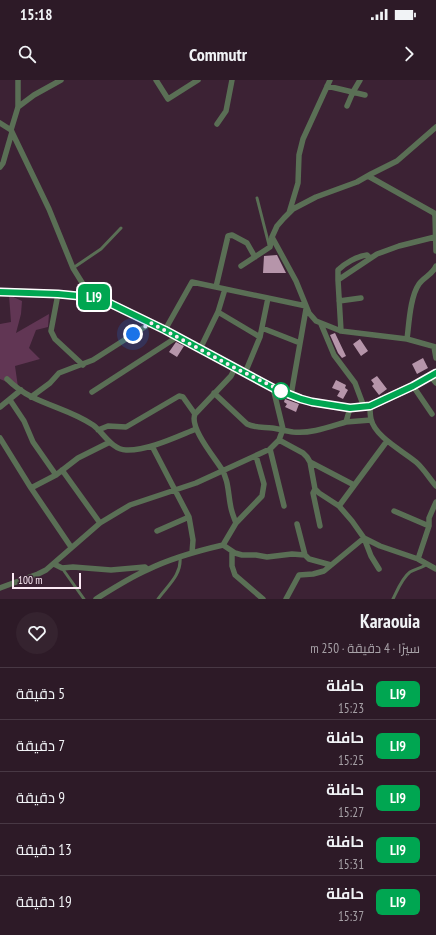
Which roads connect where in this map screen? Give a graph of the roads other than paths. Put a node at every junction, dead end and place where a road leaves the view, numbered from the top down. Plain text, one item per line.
1 (18, 80) edge
2 (61, 80) edge
3 (157, 80) edge
4 (198, 80) edge
5 (232, 80) edge
6 (360, 80) edge
7 (328, 83) edge
8 (353, 92) junction
9 (366, 95) dead end
10 (347, 106) dead end
11 (18, 107) junction
12 (0, 123) edge
13 (217, 124) dead end
14 (436, 127) edge
15 (12, 131) junction
16 (0, 167) edge
17 (368, 176) junction
18 (257, 198) dead end
19 (289, 213) junction
20 (121, 228) dead end
21 (272, 237) junction
22 (435, 237) edge
23 (270, 247) junction
24 (436, 251) edge
25 (255, 257) junction
26 (370, 258) junction
27 (241, 266) dead end
28 (436, 266) edge
29 (73, 268) junction
30 (338, 280) junction
31 (216, 287) junction
32 (225, 289) junction
33 (0, 292) edge
34 (58, 294) junction
35 (91, 297) junction
36 (268, 298) junction
37 (361, 298) dead end
38 (339, 301) junction
39 (306, 306) junction
40 (218, 312) junction
41 (151, 323) junction
42 (321, 324) junction
43 (262, 328) junction
44 (165, 330) junction
45 (341, 331) junction
46 (177, 337) junction
47 (260, 337) junction
48 (407, 340) junction
49 (300, 343) junction
50 (435, 347) edge
51 (200, 349) junction
52 (436, 358) edge
53 (83, 364) junction
54 (235, 368) junction
55 (245, 373) junction
56 (433, 374) edge
57 (7, 379) dead end
58 (436, 383) edge
59 (413, 386) junction
60 (273, 388) junction
61 (21, 390) junction
62 (92, 392) dead end
63 (214, 393) junction
64 (291, 395) junction
65 (31, 397) junction
66 (0, 399) edge
67 (8, 401) junction
68 (0, 407) edge
69 (367, 407) junction
70 (350, 408) junction
71 (195, 414) junction
72 (432, 414) dead end
73 (371, 420) junction
74 (346, 422) junction
75 (196, 429) junction
76 (283, 429) junction
77 (98, 430) junction
78 (0, 438) edge
79 (279, 440) junction
80 (388, 441) junction
81 (110, 442) junction
82 (152, 446) junction
83 (270, 449) junction
84 (256, 456) junction
85 (310, 462) junction
86 (62, 470) junction
87 (223, 471) junction
88 (56, 475) junction
89 (354, 485) junction
90 (436, 486) edge
91 (31, 488) junction
92 (315, 489) junction
93 (176, 490) junction
94 (436, 502) edge
95 (284, 506) dead end
96 (339, 506) junction
97 (394, 511) dead end
98 (189, 517) junction
99 (100, 523) junction
100 (236, 523) junction
101 (297, 524) dead end
102 (320, 526) dead end
103 (428, 526) junction
104 (157, 531) dead end
105 (364, 538) junction
106 (223, 545) junction
107 (71, 547) junction
108 (232, 552) junction
109 (192, 553) junction
110 (305, 555) junction
111 (180, 557) junction
112 (418, 559) junction
113 (54, 564) junction
114 (427, 564) junction
115 (331, 565) junction
116 (62, 568) junction
117 (148, 569) junction
118 (379, 569) dead end
119 (436, 569) edge
120 (0, 588) edge
121 (84, 599) edge
122 (96, 599) edge
123 (158, 599) edge
124 (263, 599) edge
125 (286, 599) edge
126 (393, 599) edge

1 - 11 street
2 - 11 street
3 - 4 street
5 - 13 street
6 - 8 street
7 - 8 street
7 - 19 street
8 - 9 street
8 - 10 street
11 - 15 street
12 - 15 street
14 - 17 street
15 - 16 street
15 - 29 street
17 - 19 street
17 - 22 street
18 - 23 lane
19 - 21 street
20 - 29 lane
21 - 23 street
21 - 39 street
22 - 24 street
22 - 26 street
23 - 25 street
25 - 27 street
25 - 31 street
26 - 30 street
26 - 30 street
28 - 48 street
29 - 35 street
30 - 38 street
31 - 32 street
31 - 44 street
32 - 36 street
32 - 40 street
33 - 34 street
34 - 35 street
34 - 53 street
35 - 41 street
36 - 39 street
36 - 43 street
37 - 38 street
38 - 45 street
39 - 42 street
39 - 49 street
40 - 47 street
40 - 51 street
41 - 44 street
41 - 53 street
42 - 45 street
42 - 69 street
43 - 47 street
43 - 49 street
44 - 46 street
45 - 48 street
46 - 51 street
46 - 62 street
47 - 55 street
48 - 50 street
49 - 64 street
50 - 52 street
51 - 54 street
53 - 65 street
54 - 55 street
54 - 63 street
55 - 60 street
56 - 58 street
56 - 59 street
57 - 61 street
59 - 69 street
59 - 72 street
60 - 64 street
60 - 76 street
61 - 65 street
61 - 67 street
63 - 71 street
63 - 76 street
64 - 70 street
65 - 77 street
66 - 67 street
67 - 68 street
67 - 88 street
69 - 70 street
69 - 73 street
70 - 74 street
71 - 75 street
71 - 77 street
73 - 74 street
73 - 80 street
74 - 76 street
75 - 82 street
75 - 87 street
76 - 79 street
77 - 81 street
78 - 91 street
79 - 83 street
79 - 85 street
80 - 89 street
80 - 90 street
81 - 82 street
81 - 86 street
82 - 93 street
83 - 84 street
83 - 95 street
84 - 87 street
84 - 100 street
85 - 89 street
85 - 92 street
86 - 88 street
86 - 99 street
87 - 93 street
87 - 100 street
88 - 91 street
89 - 96 street
91 - 107 street
92 - 96 street
92 - 102 street
93 - 98 street
93 - 99 street
94 - 103 street
96 - 105 street
97 - 103 street
98 - 104 street
98 - 109 street
99 - 107 street
100 - 106 street
101 - 110 street
103 - 112 street
105 - 112 street
105 - 115 street
105 - 118 street
106 - 108 street
106 - 109 street
107 - 113 street
108 - 110 street
108 - 124 street
109 - 111 street
110 - 115 street
111 - 117 street
111 - 123 lane
112 - 114 street
113 - 116 street
113 - 120 street
114 - 119 street
114 - 126 lane
115 - 125 street
116 - 117 street
116 - 121 lane
117 - 122 street

